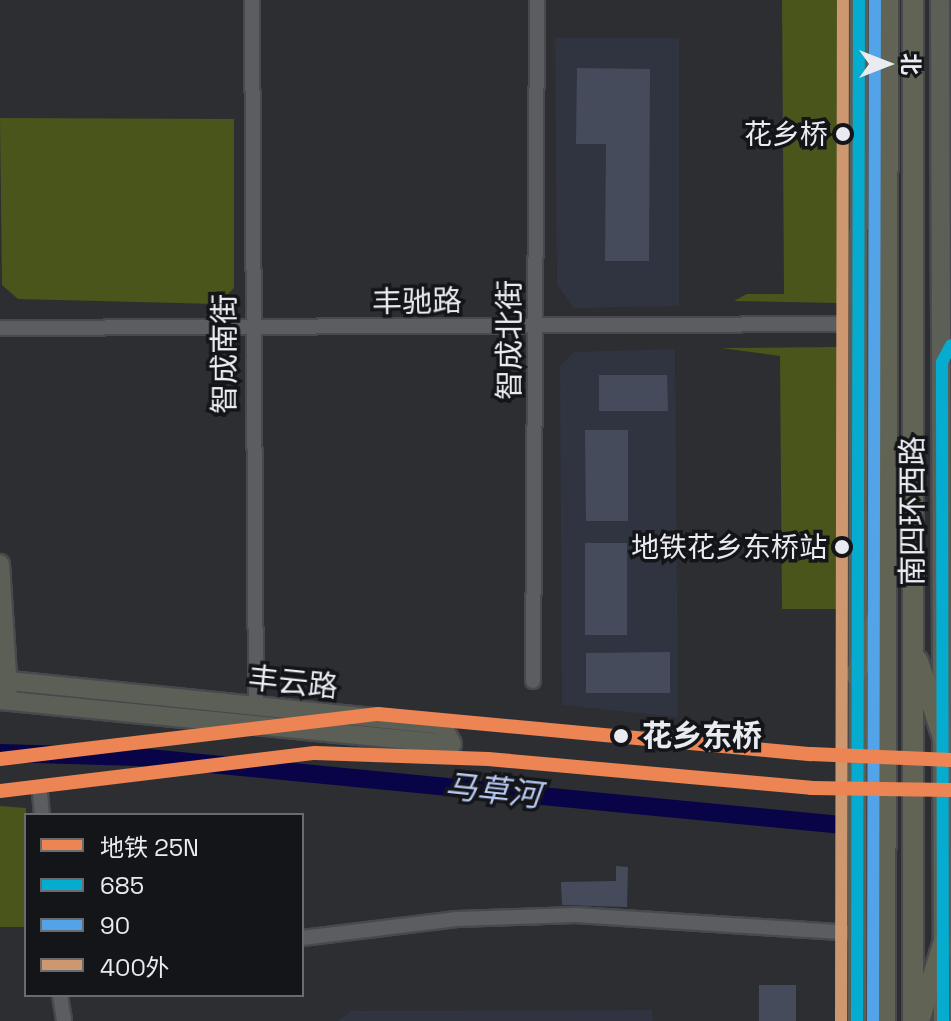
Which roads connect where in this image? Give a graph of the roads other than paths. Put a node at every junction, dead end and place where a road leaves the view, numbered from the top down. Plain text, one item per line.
1 (252, 0) edge
2 (537, 0) edge
3 (859, 0) edge
4 (888, 0) edge
5 (913, 0) edge
6 (940, 0) edge
7 (946, 319) edge
8 (834, 324) dead end
9 (537, 327) junction
10 (0, 328) edge
11 (250, 330) junction
12 (951, 345) edge
13 (942, 362) junction
14 (0, 564) edge
15 (885, 595) junction
16 (913, 643) junction
17 (856, 675) junction
18 (4, 680) edge
19 (533, 681) dead end
20 (4, 700) edge
21 (256, 707) junction
22 (945, 744) junction
23 (40, 793) dead end
24 (947, 806) edge
25 (42, 813) edge
26 (856, 933) junction
27 (304, 938) edge
28 (943, 944) junction
29 (60, 997) edge
30 (64, 1021) edge
31 (857, 1021) edge
32 (885, 1021) edge
33 (916, 1021) edge
34 (943, 1021) edge

1 - 11 street, 智成南街
2 - 9 street, 智成北街
3 - 17 main road, 南四环西路
4 - 15 highway, 南四环西路
5 - 16 highway, 南四环西路
6 - 7 main road, 南四环西路
7 - 13 main road, 南四环西路
8 - 9 street, 丰驰路
9 - 11 street, 丰驰路
9 - 19 street, 智成北街
10 - 11 street, 丰驰路
11 - 21 street, 智成南街
12 - 13 street
13 - 22 main road, 南四环西路
14 - 18 main road
15 - 17 highway
15 - 32 highway, 南四环西路
16 - 22 highway
16 - 33 highway, 南四环西路
17 - 26 main road, 南四环西路
18 - 20 main road
18 - 21 main road, 丰云路
20 - 21 main road, 丰云路
22 - 24 main road, 南四环西路
23 - 25 street
24 - 28 main road, 南四环西路
26 - 27 street
26 - 31 main road, 南四环西路
28 - 33 highway
28 - 34 main road, 南四环西路
29 - 30 street

